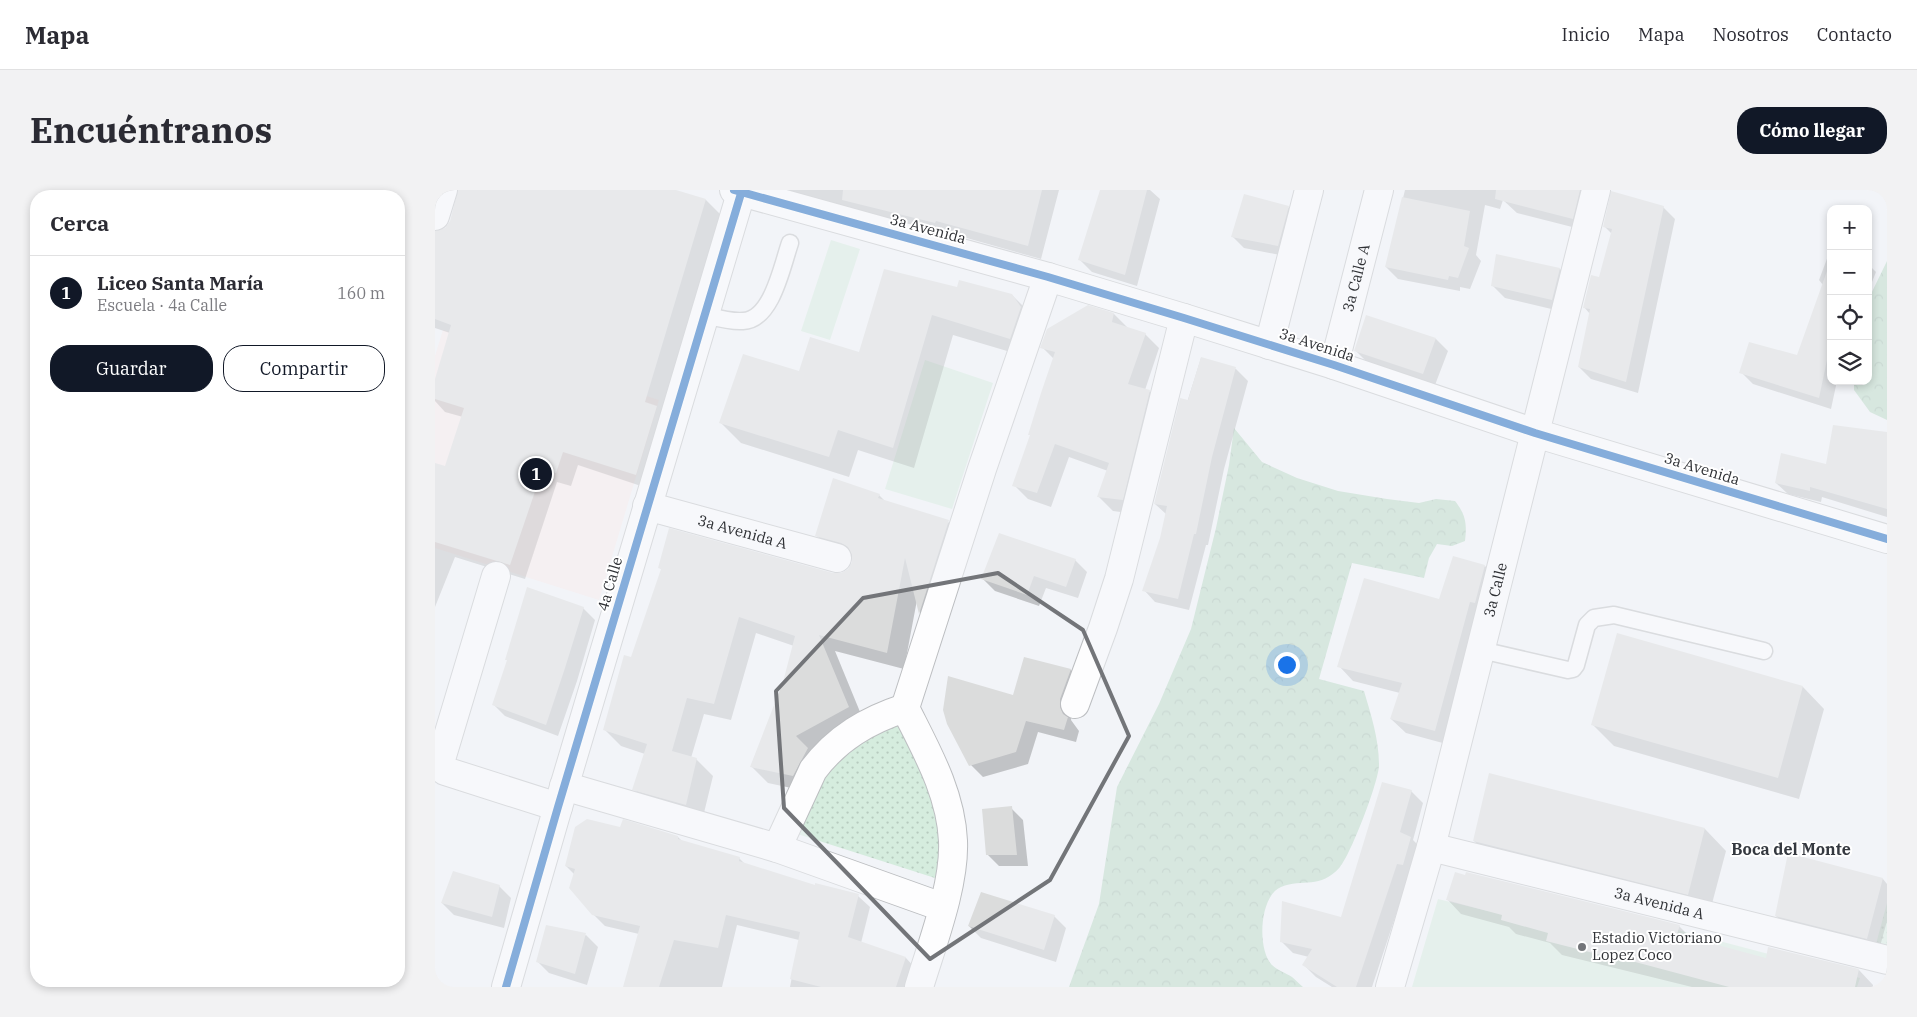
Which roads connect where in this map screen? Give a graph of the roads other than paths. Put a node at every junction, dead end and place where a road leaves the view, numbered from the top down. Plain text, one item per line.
1 (443, 190) edge
2 (1309, 190) edge
3 (1379, 190) edge
4 (1596, 190) edge
5 (739, 191) edge
6 (435, 216) edge
7 (790, 243) dead end
8 (1048, 276) junction
9 (705, 314) junction
10 (1185, 318) junction
11 (1269, 345) junction
12 (1334, 365) junction
13 (1535, 433) junction
14 (647, 506) junction
15 (1887, 539) edge
16 (837, 558) dead end
17 (496, 576) dead end
18 (1481, 650) junction
19 (1764, 651) dead end
20 (1075, 704) dead end
21 (905, 708) junction
22 (561, 797) junction
23 (1431, 847) junction
24 (777, 848) junction
25 (942, 907) junction
26 (1887, 960) edge
27 (506, 987) edge
28 (919, 987) edge
29 (1390, 987) edge

1 - 6 street
2 - 11 street
3 - 12 street, 3a Calle A
4 - 13 street, 3a Calle
5 - 8 street, 3a Avenida
5 - 9 street, 4a Calle
7 - 9 lane
8 - 10 street, 3a Avenida
8 - 21 street
9 - 14 street, 4a Calle
10 - 11 street, 3a Avenida
10 - 20 street
11 - 12 street, 3a Avenida
12 - 13 street, 3a Avenida
13 - 15 street, 3a Avenida
13 - 18 street, 3a Calle
14 - 16 street, 3a Avenida A
14 - 22 street, 4a Calle
17 - 22 street
18 - 19 lane
18 - 23 street, 3a Calle
21 - 24 street
21 - 25 street
22 - 24 street
22 - 27 street, 4a Calle
23 - 26 street, 3a Avenida A
23 - 29 street, 3a Calle
24 - 25 street
25 - 28 street

